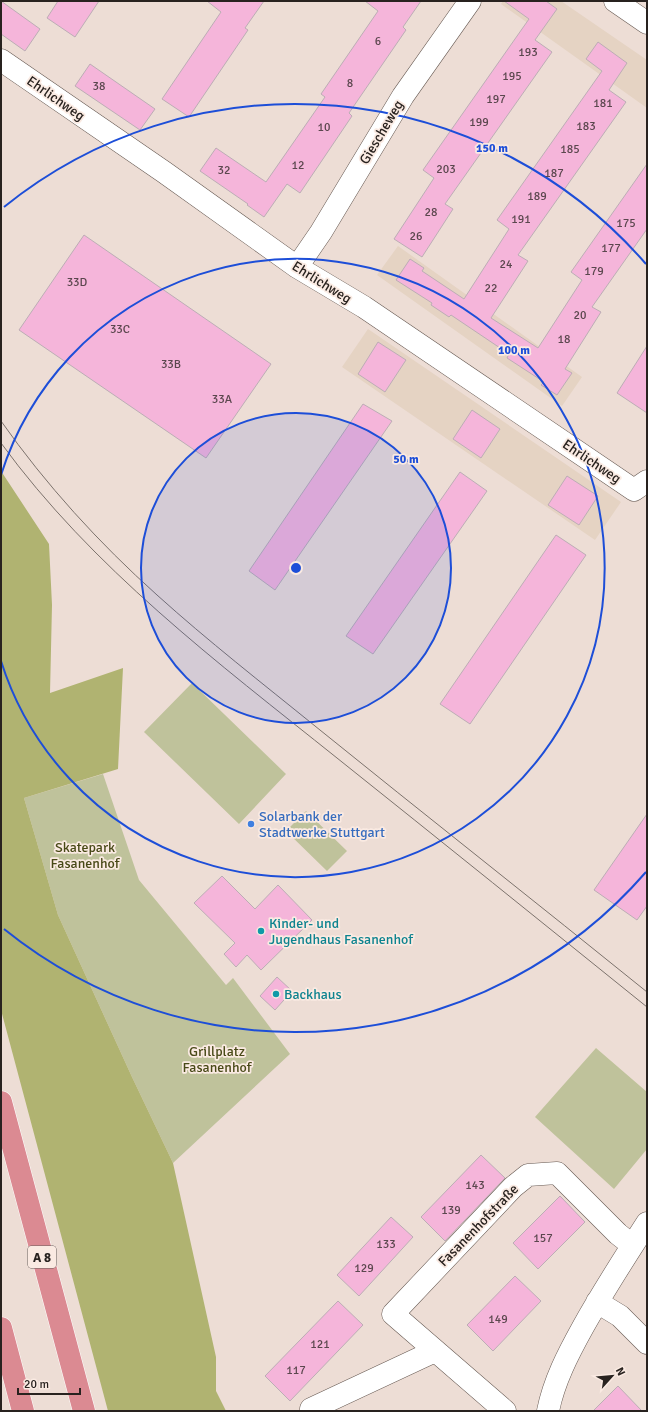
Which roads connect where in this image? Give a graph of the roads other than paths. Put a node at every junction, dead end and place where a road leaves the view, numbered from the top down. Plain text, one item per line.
1 (470, 1) edge
2 (615, 1) edge
3 (647, 23) edge
4 (1, 60) edge
5 (297, 267) junction
6 (647, 481) edge
7 (1, 1102) edge
8 (647, 1223) edge
9 (632, 1246) junction
10 (597, 1302) junction
11 (1, 1328) edge
12 (647, 1343) edge
13 (435, 1351) junction
14 (311, 1409) dead end
15 (23, 1411) edge
16 (84, 1411) edge
17 (505, 1411) edge
18 (548, 1411) edge

1 - 5 street, Giescheweg
2 - 3 street
4 - 5 street, Ehrlichweg
5 - 6 street, Ehrlichweg
7 - 16 highway, A 8
8 - 9 street
9 - 10 street
9 - 13 street, Fasanenhofstraße
10 - 12 street
10 - 18 street
11 - 15 highway
13 - 14 street
13 - 17 street, Fasanenhofstraße

